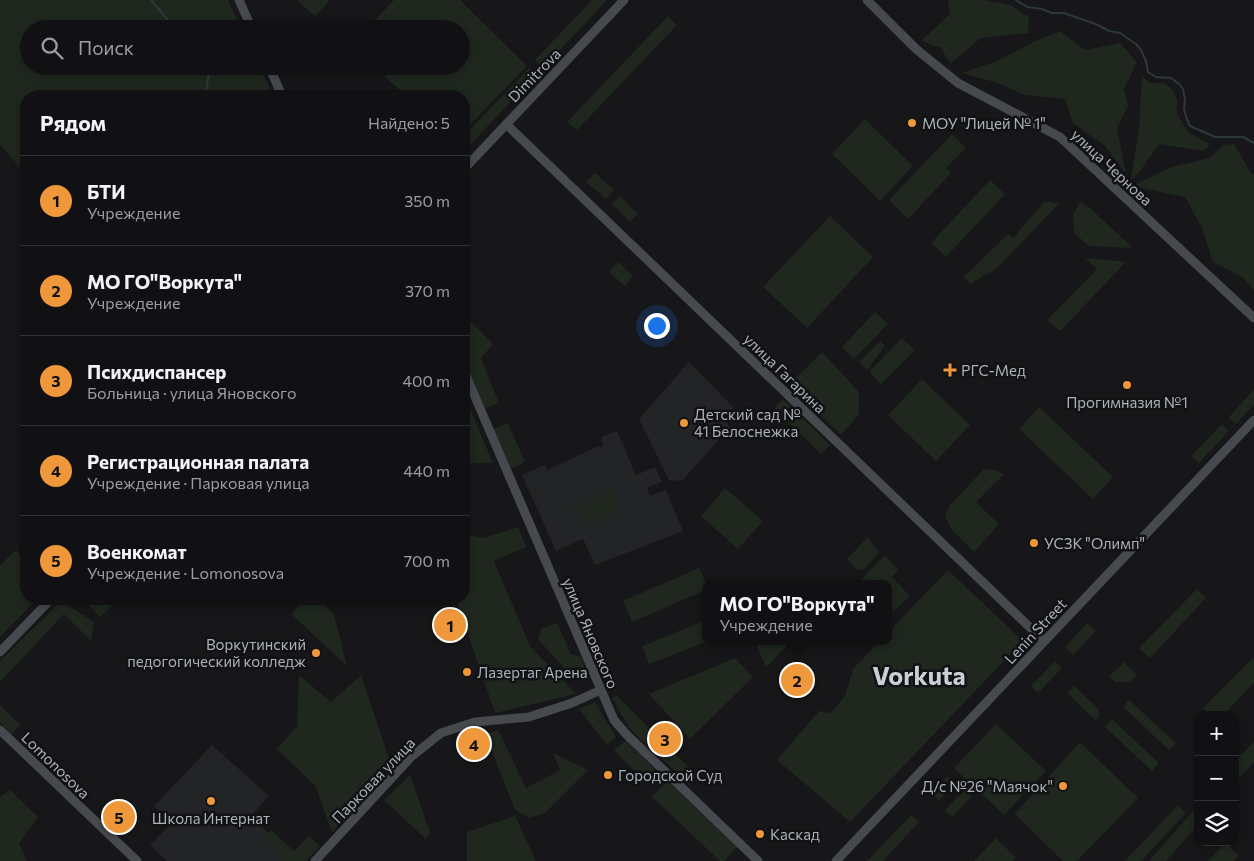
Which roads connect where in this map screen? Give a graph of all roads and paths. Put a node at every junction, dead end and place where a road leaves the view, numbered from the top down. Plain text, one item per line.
1 (239, 0) edge
2 (624, 0) edge
3 (867, 0) edge
4 (248, 20) edge
5 (272, 75) edge
6 (279, 90) edge
7 (506, 124) junction
8 (470, 163) edge
9 (1254, 318) edge
10 (470, 384) edge
11 (1254, 420) edge
12 (44, 605) edge
13 (1044, 641) junction
14 (0, 652) edge
15 (601, 690) junction
16 (0, 730) edge
17 (137, 861) edge
18 (315, 861) edge
19 (758, 861) edge
20 (836, 861) edge

1 - 4 main road
2 - 7 main road, Dimitrova
3 - 9 main road, улица Чернова
5 - 6 main road
7 - 8 main road, Dimitrova
7 - 13 main road, улица Гагарина
10 - 15 main road, улица Яновского
11 - 13 main road, Lenin Street
12 - 14 main road
13 - 20 main road, Lenin Street
15 - 18 main road, Парковая улица
15 - 19 main road, улица Яновского
16 - 17 main road, Lomonosova

